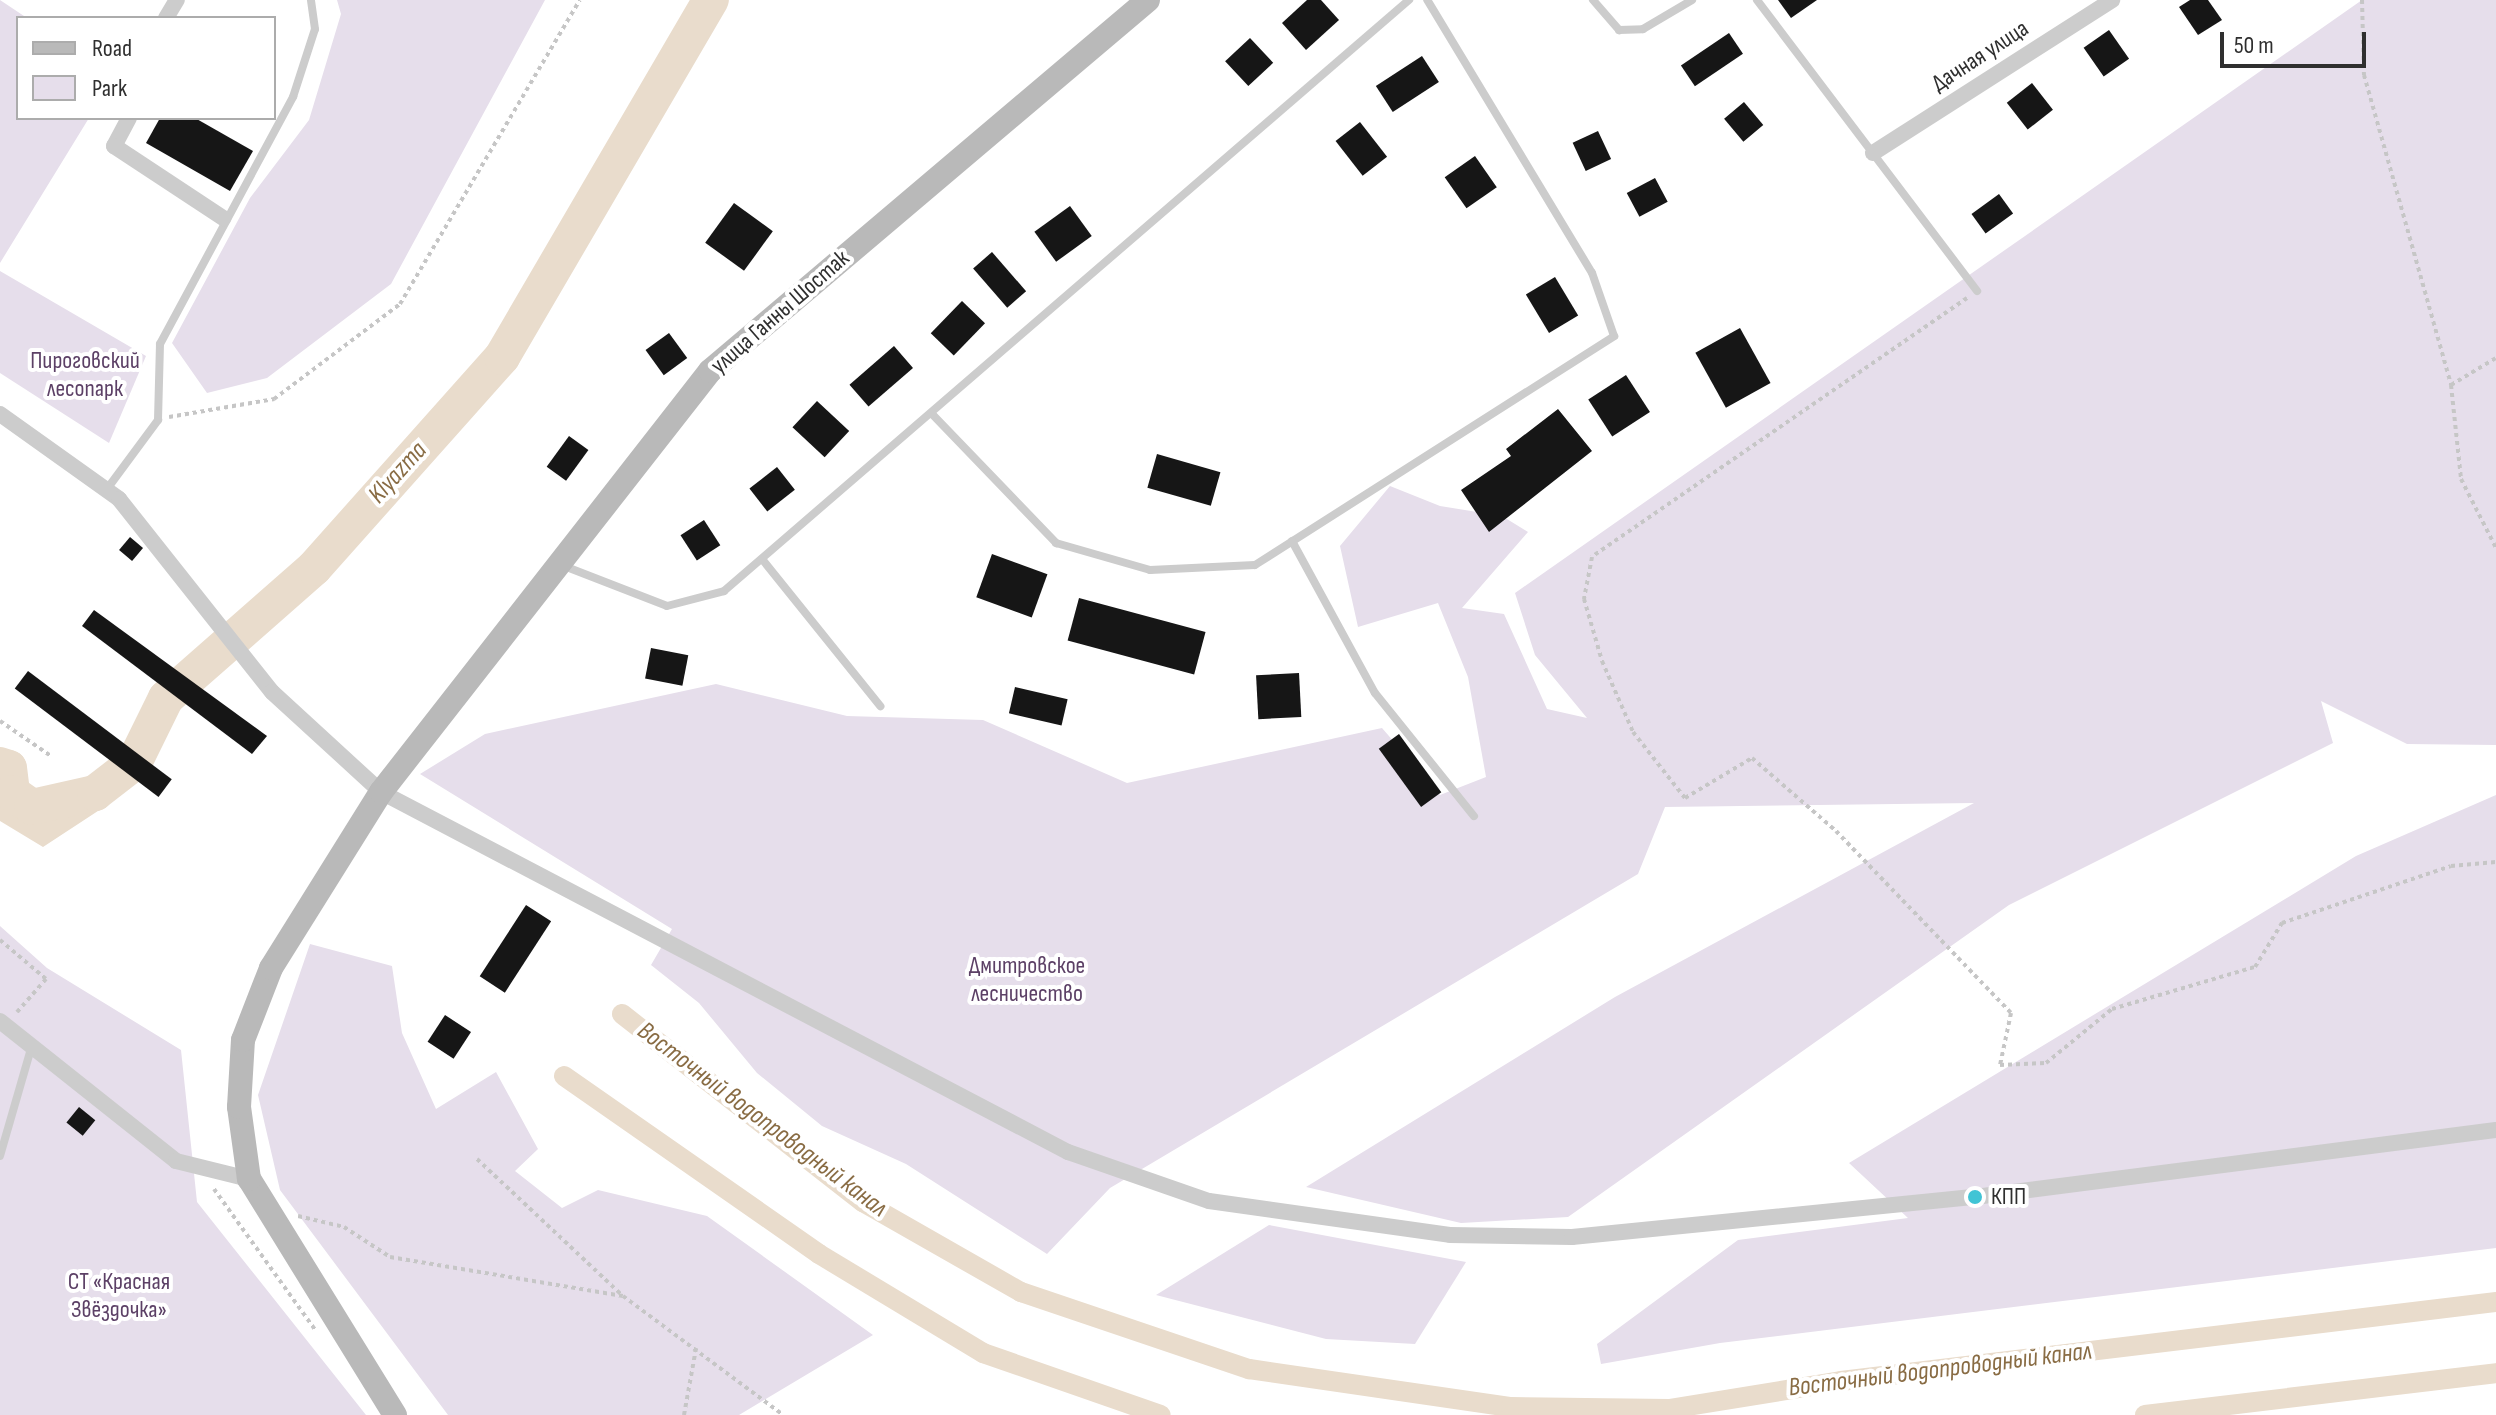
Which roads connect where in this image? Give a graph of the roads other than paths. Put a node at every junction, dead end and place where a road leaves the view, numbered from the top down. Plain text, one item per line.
1 (311, 0) edge
2 (1148, 0) edge
3 (1409, 0) edge
4 (1427, 0) edge
5 (1593, 0) edge
6 (1692, 0) edge
7 (1757, 0) edge
8 (2112, 0) edge
9 (128, 120) edge
10 (1873, 153) junction
11 (223, 218) junction
12 (1977, 291) road end
13 (0, 414) edge
14 (933, 415) junction
15 (107, 489) junction
16 (1292, 541) junction
17 (762, 559) junction
18 (564, 566) junction
19 (880, 706) dead end
20 (381, 792) junction
21 (1474, 816) dead end
22 (4, 1022) edge
23 (33, 1043) junction
24 (2496, 1130) edge
25 (0, 1156) edge
26 (249, 1179) junction
27 (395, 1415) edge

1 - 11 lane
2 - 18 main road, улица Ганны Шостак
3 - 14 lane
4 - 16 lane
5 - 6 lane
7 - 10 lane
8 - 10 street, Дачная улица
9 - 11 street
10 - 12 lane
11 - 15 lane
13 - 15 street
14 - 16 lane
14 - 17 lane
15 - 20 street
16 - 21 lane
17 - 18 lane
17 - 19 lane
18 - 20 main road, улица Ганны Шостак
20 - 24 street
20 - 26 main road, улица Ганны Шостак
22 - 23 street
23 - 25 lane
23 - 26 street
26 - 27 main road, улица Ганны Шостак

